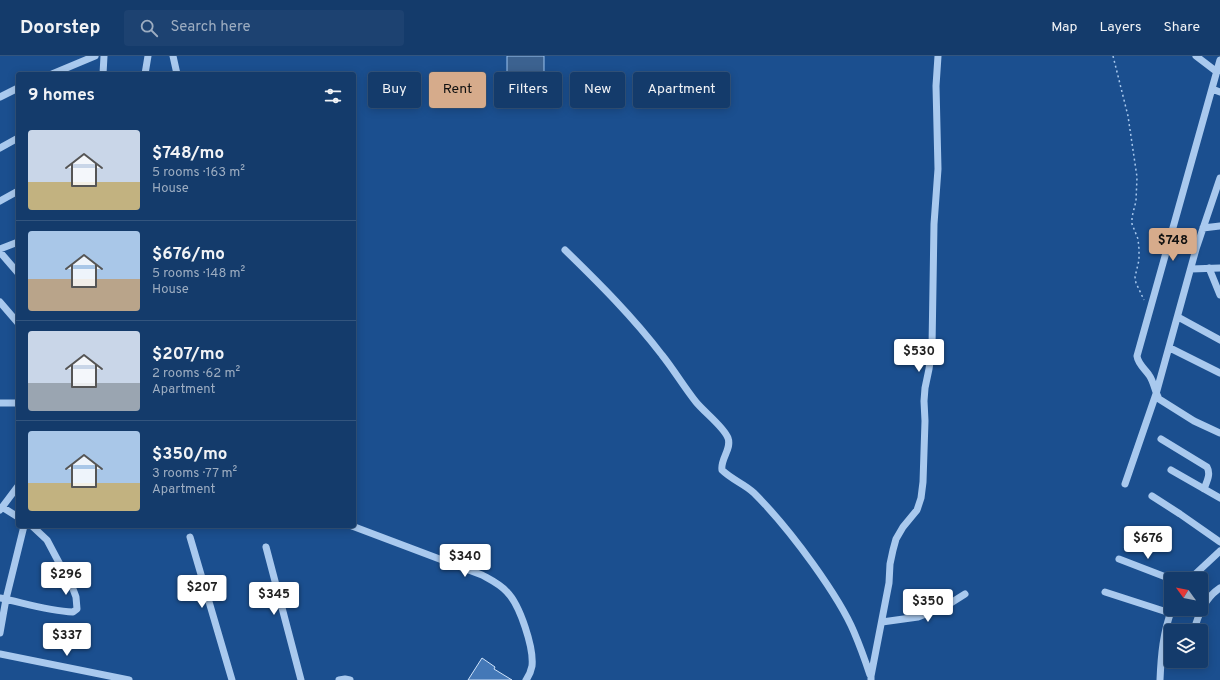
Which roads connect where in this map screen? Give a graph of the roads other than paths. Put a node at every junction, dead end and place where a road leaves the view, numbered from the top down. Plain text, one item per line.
1 (94, 56) edge
2 (104, 56) edge
3 (148, 56) edge
4 (173, 56) edge
5 (938, 56) edge
6 (1196, 56) edge
7 (1220, 60) edge
8 (61, 72) edge
9 (103, 72) edge
10 (145, 72) edge
11 (177, 72) edge
12 (1217, 72) junction
13 (16, 89) edge
14 (1212, 89) junction
15 (1220, 92) edge
16 (0, 97) edge
17 (16, 139) edge
18 (0, 148) edge
19 (1220, 178) edge
20 (16, 192) edge
21 (0, 201) edge
22 (1220, 226) edge
23 (1203, 228) junction
24 (16, 243) edge
25 (565, 250) dead end
26 (0, 251) edge
27 (1209, 268) junction
28 (1220, 268) edge
29 (1191, 269) junction
30 (16, 271) edge
31 (1220, 295) edge
32 (0, 302) edge
33 (1178, 317) junction
34 (16, 321) edge
35 (1220, 340) edge
36 (1170, 348) junction
37 (1220, 373) edge
38 (1156, 394) junction
39 (0, 403) edge
40 (16, 403) edge
41 (1220, 433) edge
42 (1161, 439) dead end
43 (1171, 470) dead end
44 (1125, 484) dead end
45 (16, 489) edge
46 (1204, 489) junction
47 (1152, 496) dead end
48 (1220, 498) edge
49 (1, 509) edge
50 (16, 516) edge
51 (23, 528) edge
52 (34, 528) edge
53 (356, 528) edge
54 (190, 537) dead end
55 (1220, 542) edge
56 (266, 547) dead end
57 (1220, 551) edge
58 (1119, 559) dead end
59 (1198, 572) edge
60 (1164, 576) edge
61 (1220, 588) edge
62 (1105, 592) dead end
63 (965, 594) dead end
64 (3, 599) edge
65 (1164, 609) edge
66 (1169, 616) edge
67 (882, 622) junction
68 (1195, 624) edge
69 (0, 633) edge
70 (0, 654) edge
71 (1162, 654) joint
72 (871, 678) edge
73 (129, 680) edge
74 (232, 680) edge
75 (301, 680) edge
76 (339, 680) edge
77 (350, 680) edge
78 (526, 680) edge
79 (1160, 680) edge

1 - 8 street
2 - 9 street
3 - 10 street
4 - 11 street
5 - 67 street
6 - 12 street
7 - 12 street
12 - 14 street
13 - 16 street
14 - 15 street
14 - 38 street
17 - 18 street
19 - 23 street
20 - 21 street
22 - 23 street
23 - 29 street
24 - 26 street
25 - 72 street
26 - 30 street
27 - 28 street
27 - 29 street
27 - 31 street
29 - 33 street
32 - 34 street
33 - 35 street
33 - 36 street
36 - 37 street
36 - 38 street
38 - 41 street
38 - 44 street
39 - 40 street
42 - 46 street
43 - 46 street
45 - 49 street
46 - 48 street
47 - 55 street
49 - 50 street
51 - 64 street
52 - 64 street
53 - 78 street
54 - 74 street
56 - 75 street
57 - 59 street
58 - 60 street
61 - 68 street
62 - 65 street
63 - 67 street
64 - 69 street
66 - 71 street
67 - 72 street
70 - 73 street
71 - 79 street
76 - 77 street

